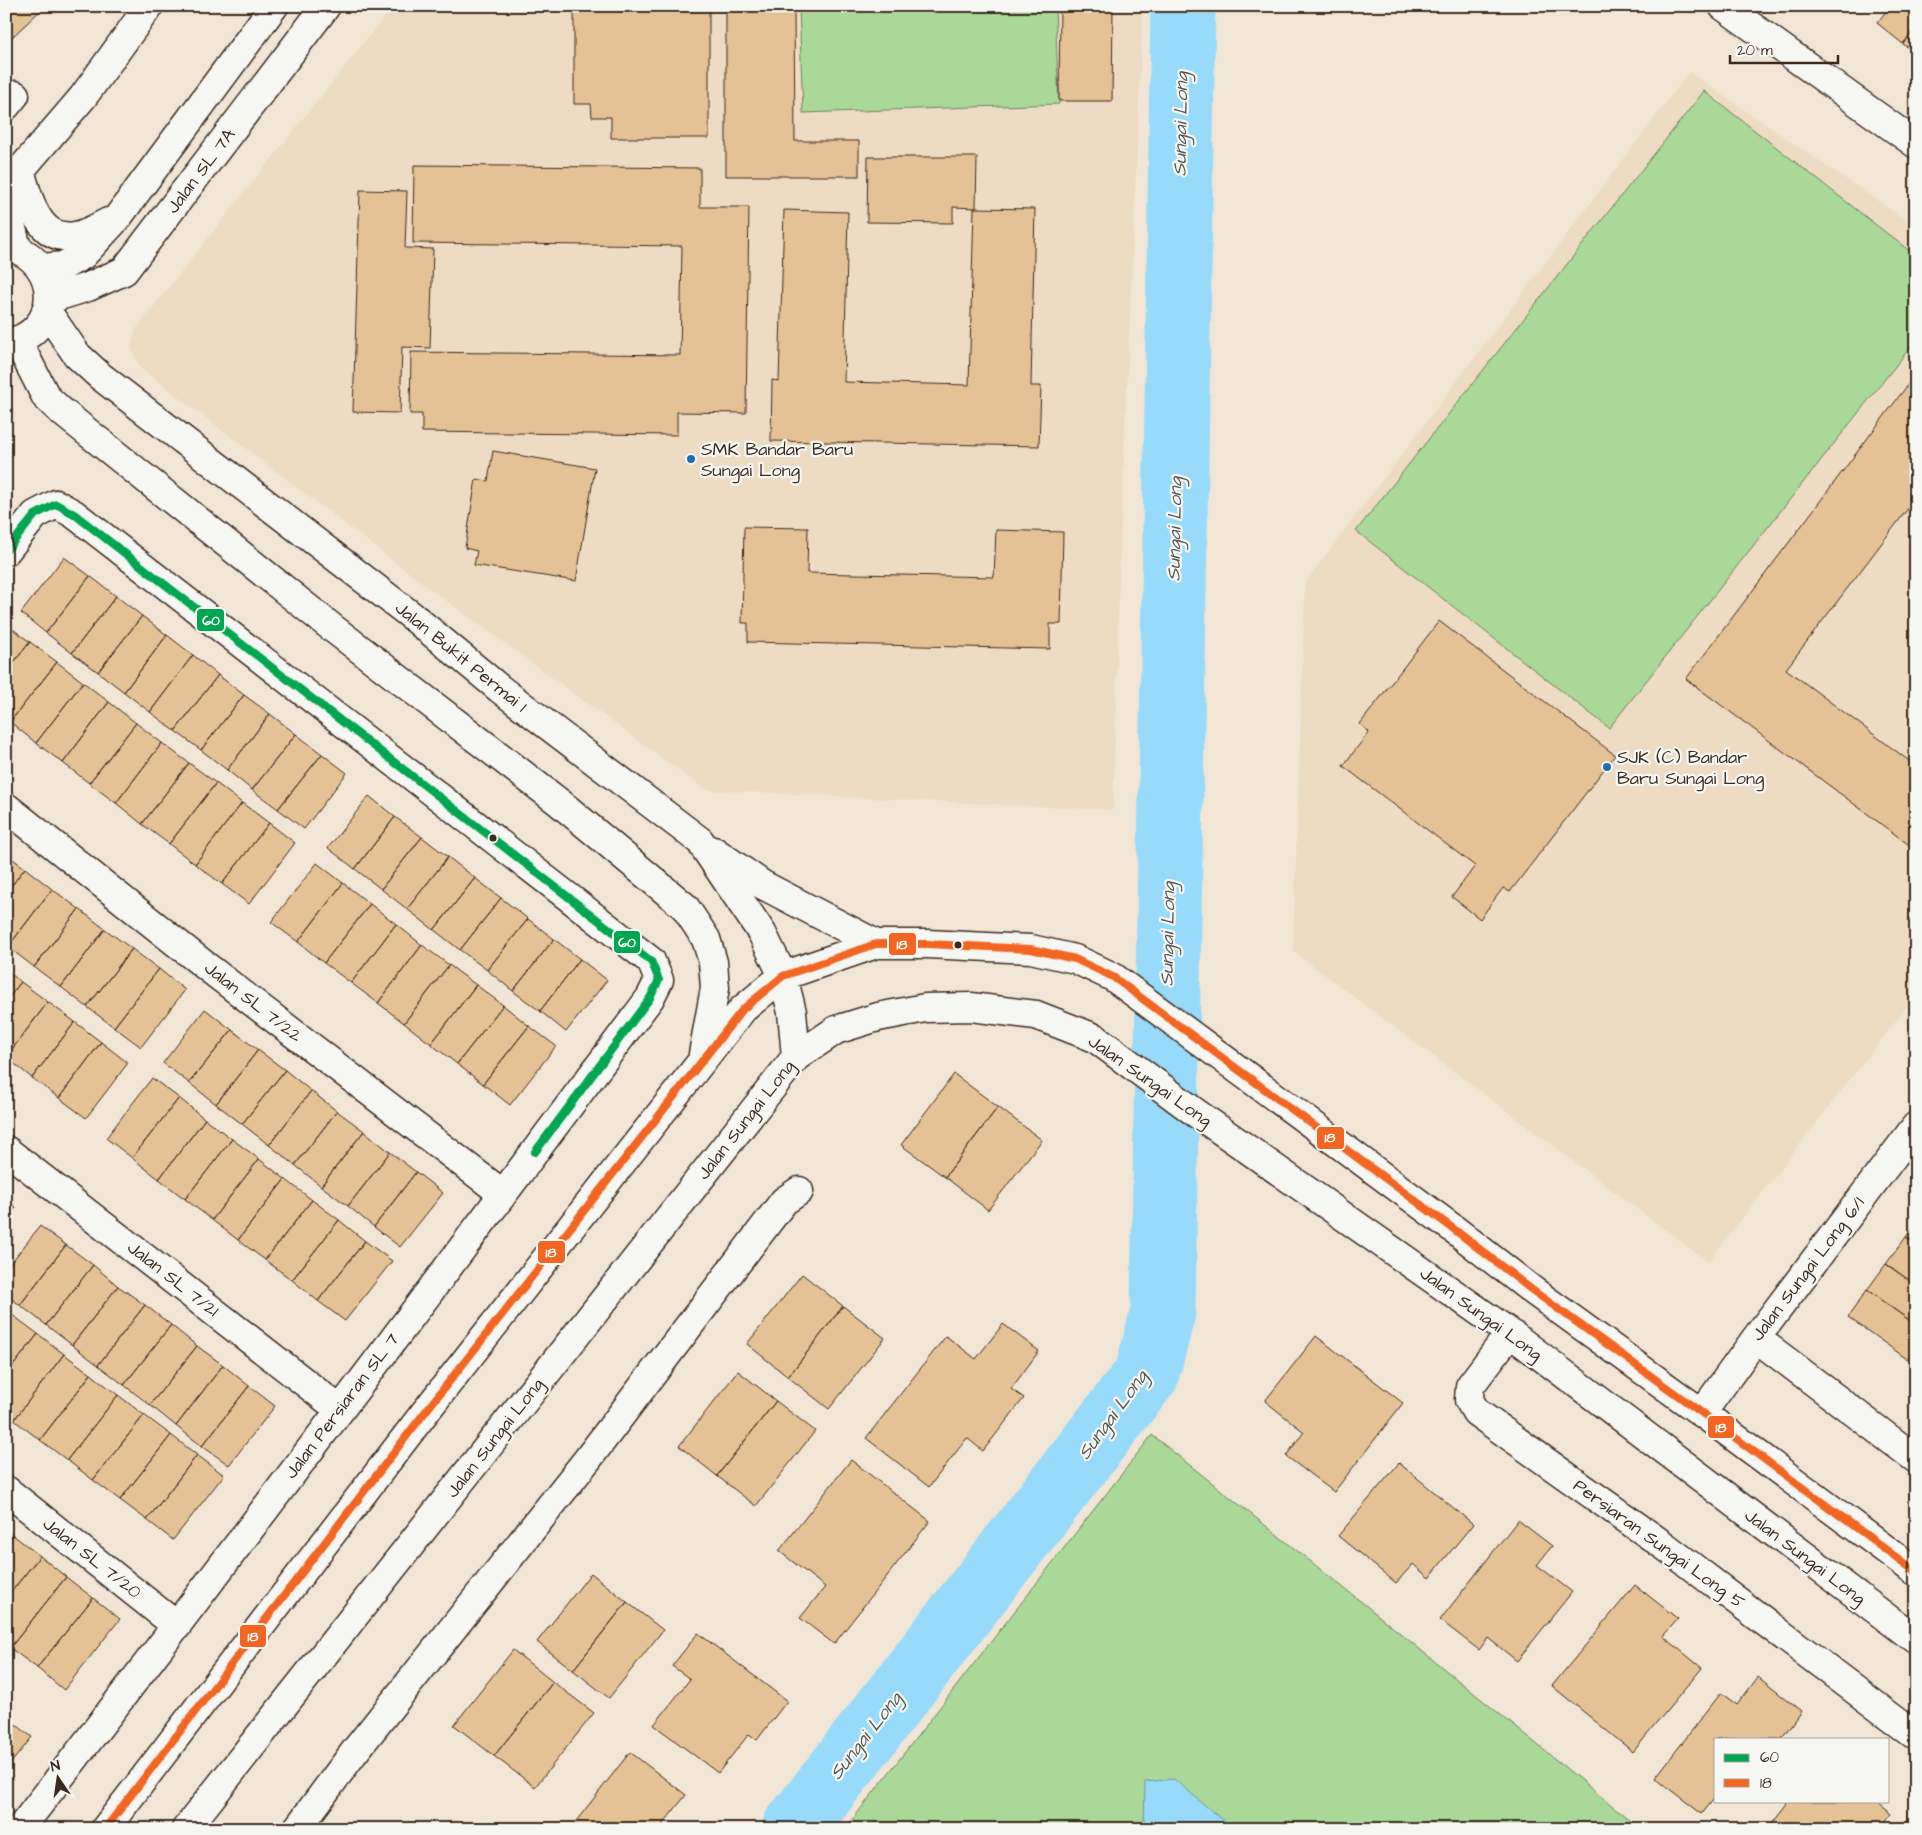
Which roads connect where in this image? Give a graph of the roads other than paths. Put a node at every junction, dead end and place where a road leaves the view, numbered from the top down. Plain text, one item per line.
1 (274, 6) edge
2 (326, 6) edge
3 (1723, 6) edge
4 (143, 9) edge
5 (1916, 144) edge
6 (13, 179) edge
7 (6, 205) edge
8 (118, 217) junction
9 (12, 247) edge
10 (42, 268) junction
11 (48, 304) junction
12 (11, 341) edge
13 (6, 551) edge
14 (6, 807) edge
15 (700, 841) junction
16 (876, 944) junction
17 (783, 976) junction
18 (796, 1057) junction
19 (703, 1058) junction
20 (1916, 1126) edge
21 (6, 1150) edge
22 (799, 1191) dead end
23 (503, 1194) junction
24 (1510, 1333) junction
25 (1756, 1338) junction
26 (339, 1409) junction
27 (1702, 1413) junction
28 (1916, 1459) edge
29 (6, 1490) edge
30 (1916, 1572) edge
31 (177, 1626) junction
32 (1916, 1640) edge
33 (1916, 1736) edge
34 (20, 1829) edge
35 (106, 1829) edge
36 (186, 1829) edge
37 (297, 1829) edge

1 - 8 street
2 - 11 street, Jalan SL 7A
3 - 5 street
4 - 6 street
6 - 8 street
7 - 9 street
8 - 10 street
9 - 10 street
10 - 11 street
11 - 12 street
11 - 15 street, Jalan Bukit Permai 1
12 - 19 street
13 - 23 street, Jalan Persiaran SL 7
14 - 23 street, Jalan SL 7/22
15 - 16 street
15 - 17 street, Jalan Bukit Permai 1
16 - 17 street
16 - 27 street
17 - 18 street, Jalan Bukit Permai 1
17 - 19 street
18 - 24 street, Jalan Sungai Long
18 - 36 street, Jalan Sungai Long
19 - 35 street
20 - 25 street, Jalan Sungai Long 6/1
21 - 26 street, Jalan SL 7/21
22 - 37 street
23 - 26 street, Jalan Persiaran SL 7
24 - 32 street, Jalan Sungai Long
24 - 33 street, Persiaran Sungai Long 5
25 - 27 street, Jalan Sungai Long 6/1
25 - 28 street
26 - 31 street, Jalan Persiaran SL 7
27 - 30 street
29 - 31 street, Jalan SL 7/20
31 - 34 street, Jalan Persiaran SL 7

